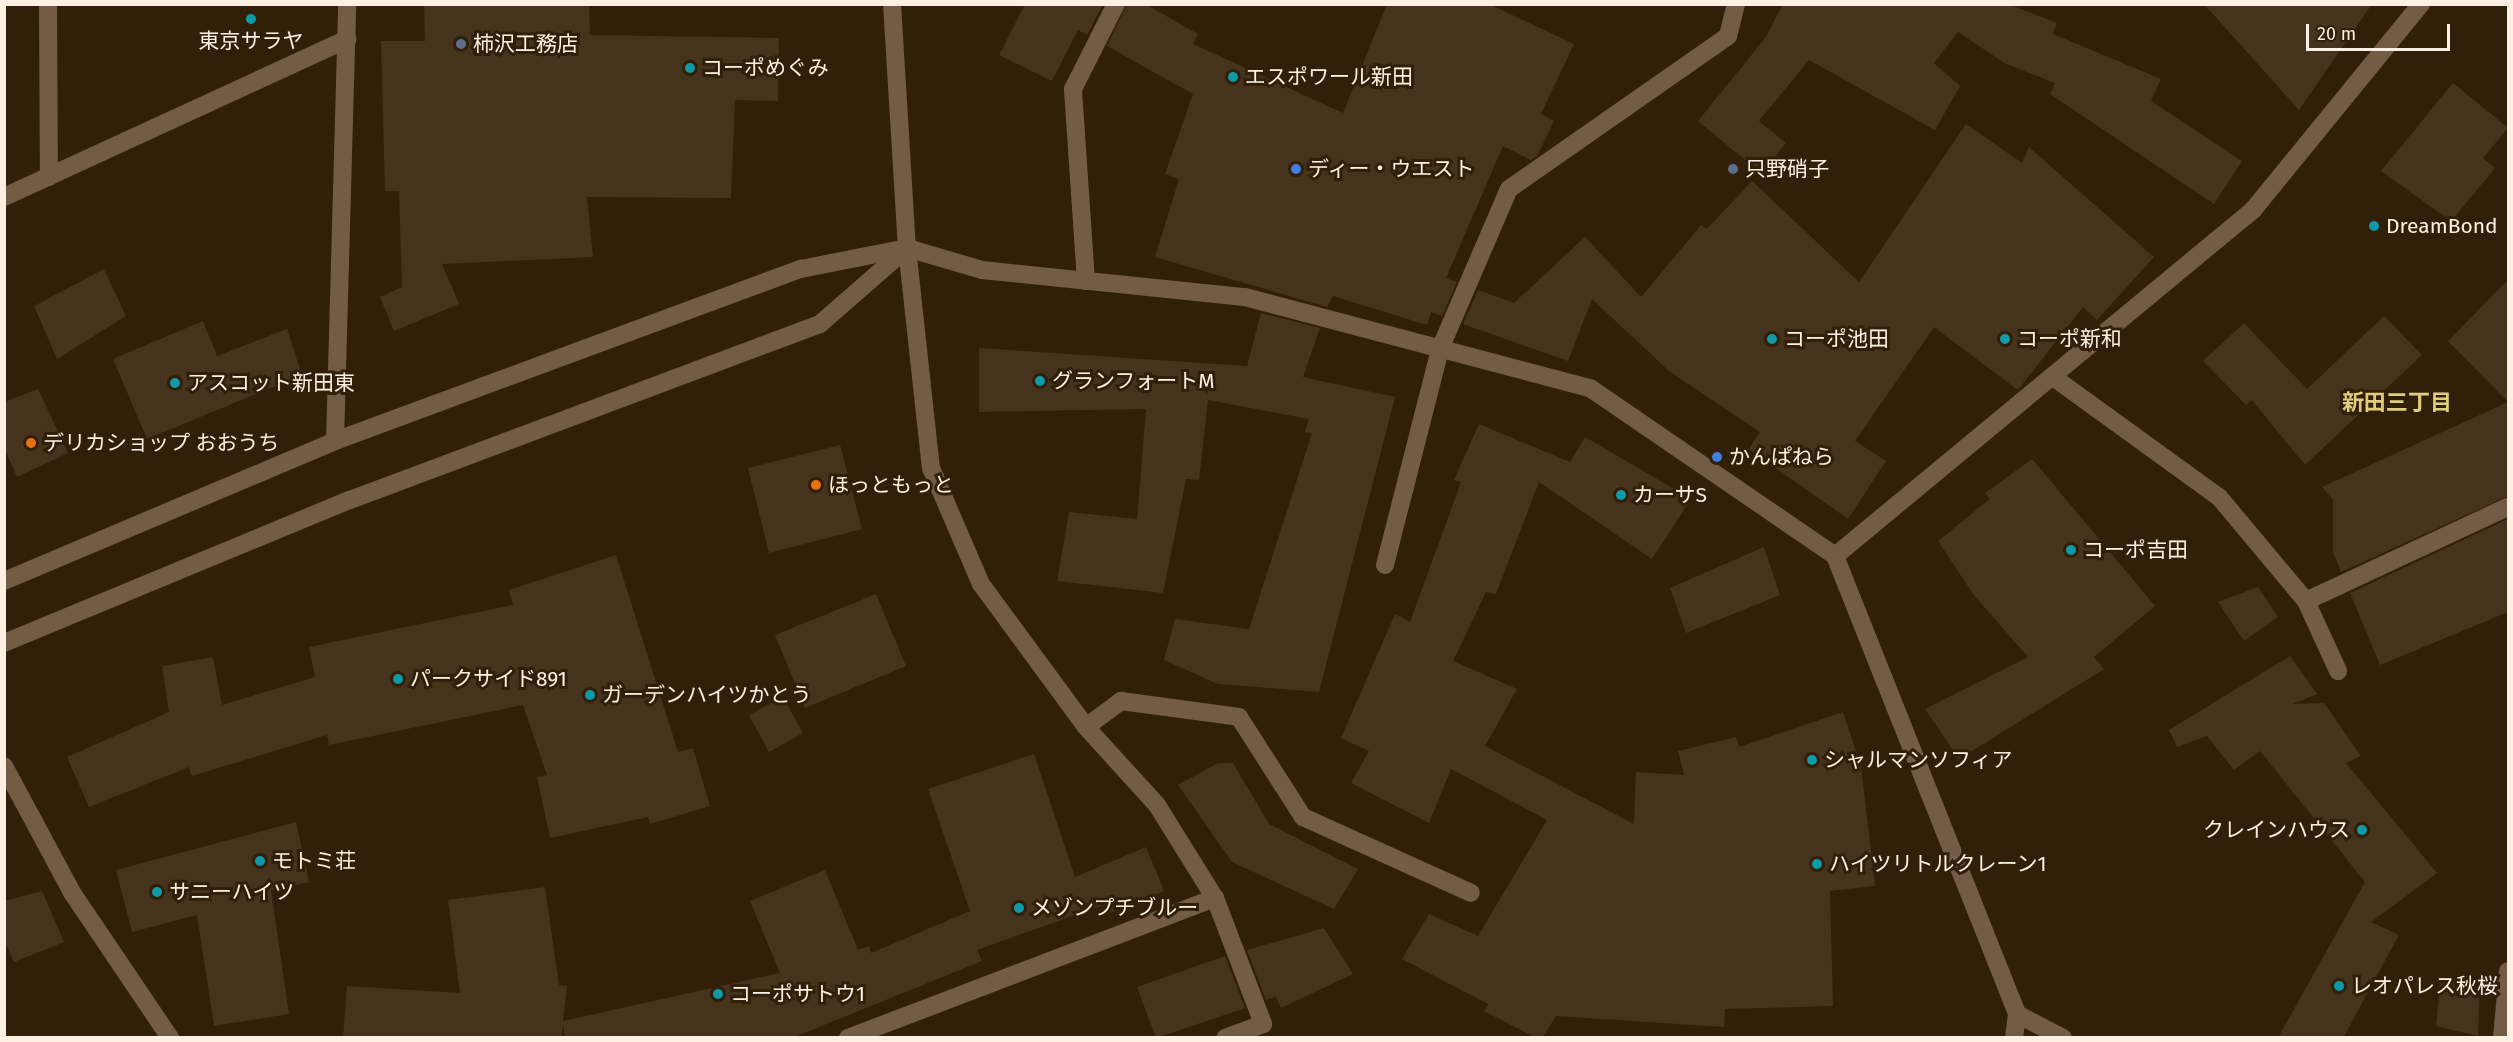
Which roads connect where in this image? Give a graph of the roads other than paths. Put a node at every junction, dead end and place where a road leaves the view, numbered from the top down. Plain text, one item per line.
1 (48, 4) edge
2 (347, 4) edge
3 (892, 4) edge
4 (1116, 4) edge
5 (1736, 4) edge
6 (2421, 4) edge
7 (346, 39) junction
8 (49, 177) junction
9 (4, 197) edge
10 (907, 248) junction
11 (1086, 281) junction
12 (1440, 349) junction
13 (2053, 377) junction
14 (335, 441) junction
15 (2508, 507) edge
16 (1835, 556) junction
17 (1385, 565) dead end
18 (4, 581) edge
19 (2306, 601) junction
20 (4, 643) edge
21 (2338, 671) dead end
22 (1086, 727) junction
23 (4, 766) edge
24 (1470, 893) dead end
25 (1215, 897) junction
26 (2508, 972) edge
27 (2017, 1014) junction
28 (170, 1038) edge
29 (848, 1038) edge
30 (1226, 1038) edge
31 (2014, 1038) edge
32 (2063, 1038) edge
33 (2502, 1038) edge

1 - 8 street
2 - 7 street
3 - 10 street
4 - 11 street
5 - 12 street
6 - 13 street
7 - 8 street
7 - 14 street
8 - 9 street
10 - 11 street
10 - 14 street
10 - 20 street
10 - 22 street
11 - 12 street
12 - 16 street
12 - 17 street
13 - 16 street
13 - 19 street
14 - 18 street
15 - 19 street
16 - 27 street
19 - 21 street
22 - 24 street
22 - 25 street
23 - 28 street
25 - 29 street
25 - 30 street
26 - 33 street
27 - 31 street
27 - 32 street

